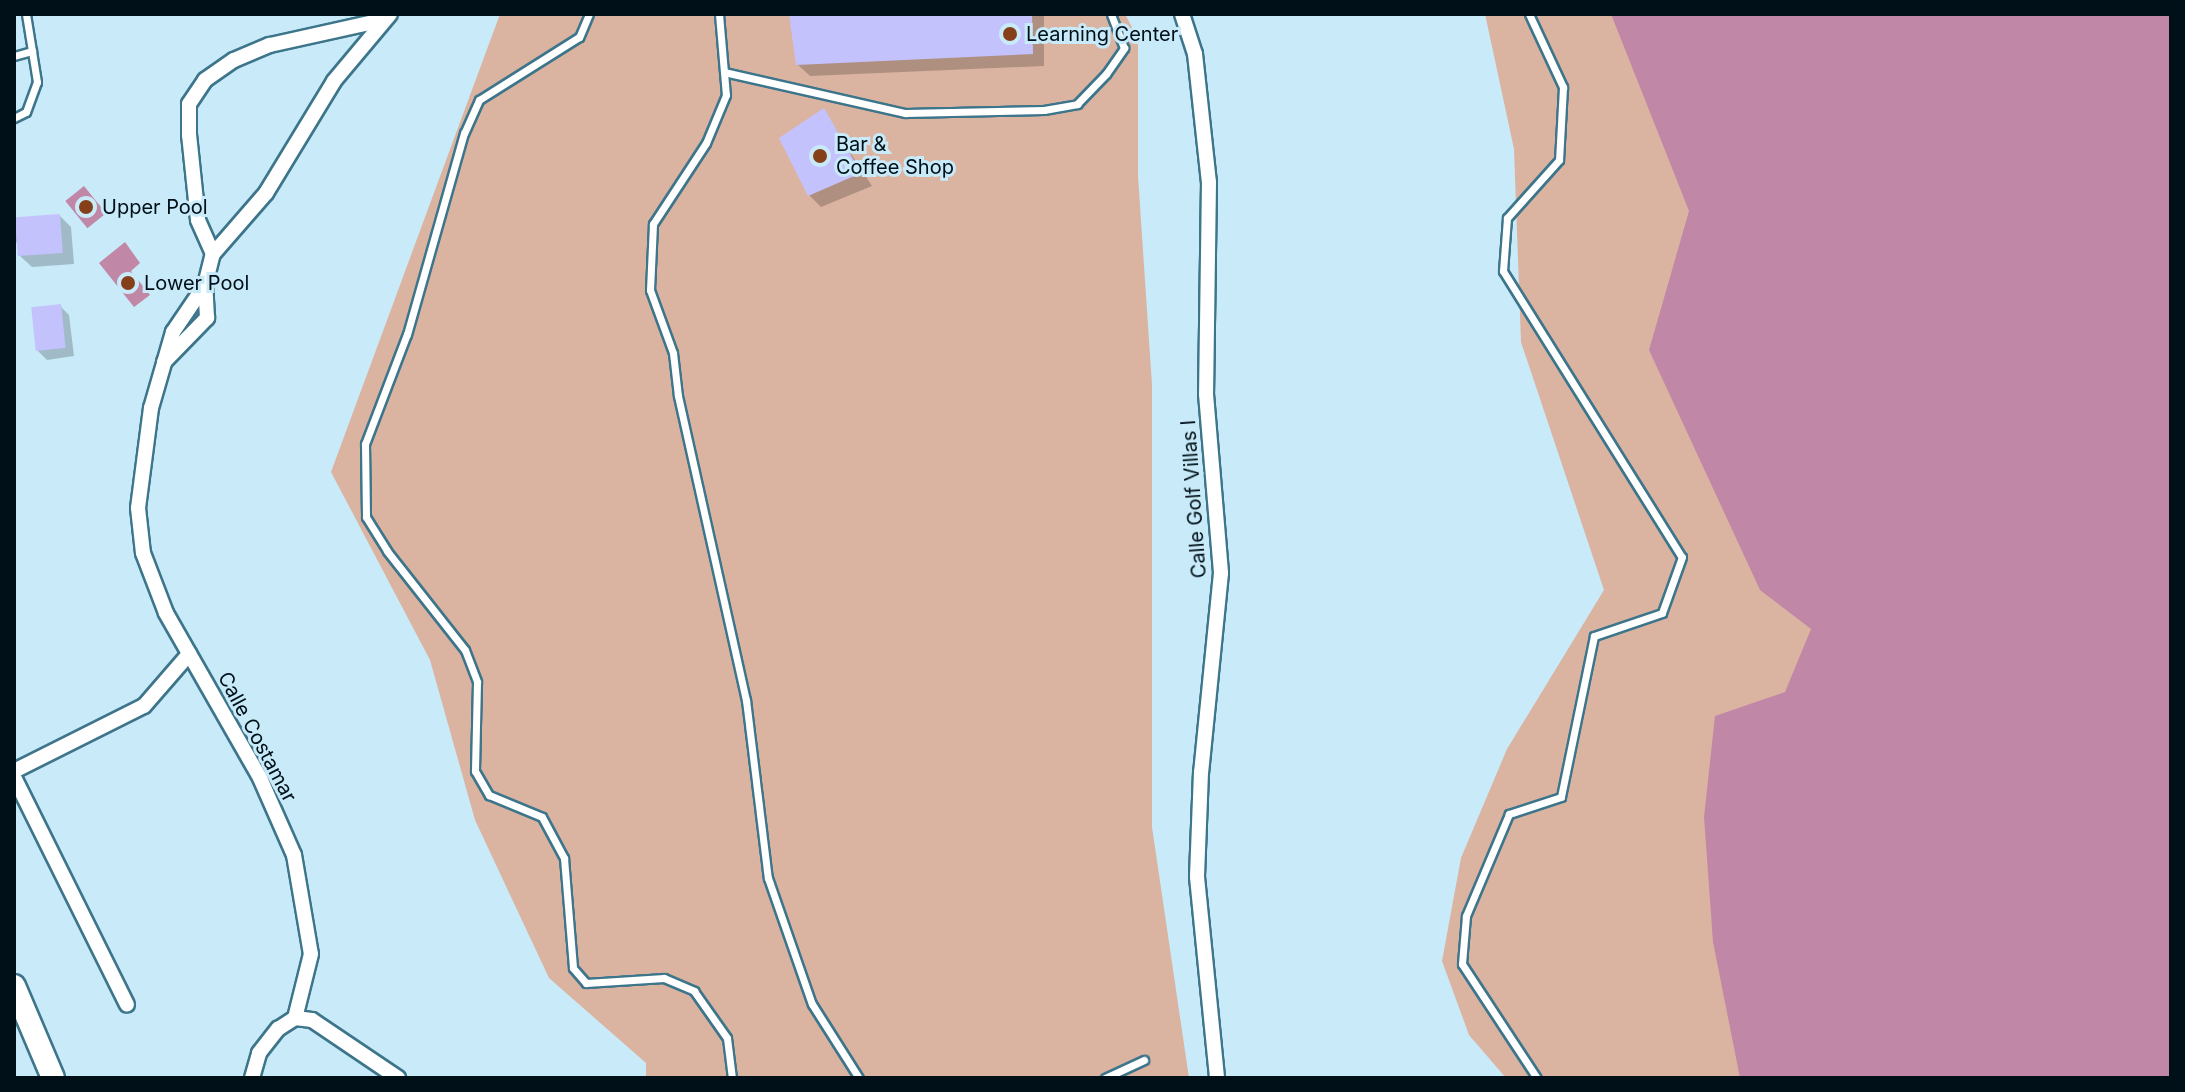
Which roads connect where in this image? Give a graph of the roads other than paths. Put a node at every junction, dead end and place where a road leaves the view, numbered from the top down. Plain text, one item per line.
1 (26, 14) edge
2 (589, 14) edge
3 (719, 14) edge
4 (1111, 14) edge
5 (1182, 14) edge
6 (1529, 14) edge
7 (386, 17) edge
8 (32, 51) junction
9 (14, 56) edge
10 (724, 72) junction
11 (14, 118) edge
12 (213, 254) junction
13 (205, 285) junction
14 (164, 362) junction
15 (189, 654) junction
16 (14, 774) edge
17 (14, 986) edge
18 (127, 1005) dead end
19 (295, 1018) junction
20 (1144, 1060) dead end
21 (53, 1078) edge
22 (252, 1078) edge
23 (398, 1078) edge
24 (732, 1078) edge
25 (859, 1078) edge
26 (1105, 1078) edge
27 (1217, 1078) edge
28 (1537, 1078) edge

1 - 8 lane
2 - 24 lane
3 - 10 lane
4 - 10 lane
5 - 27 street, Calle Golf Villas I
6 - 28 lane
7 - 12 street, Calle Costamar
7 - 12 street, Calle Costamar
8 - 9 lane
8 - 11 lane
10 - 25 lane
12 - 13 street, Calle Costamar
13 - 14 street, Calle Costamar
13 - 14 street, Calle Costamar
14 - 15 street, Calle Costamar
15 - 16 street
15 - 19 street, Calle Costamar
16 - 18 street
17 - 21 street
19 - 22 street
19 - 23 street
20 - 26 lane

